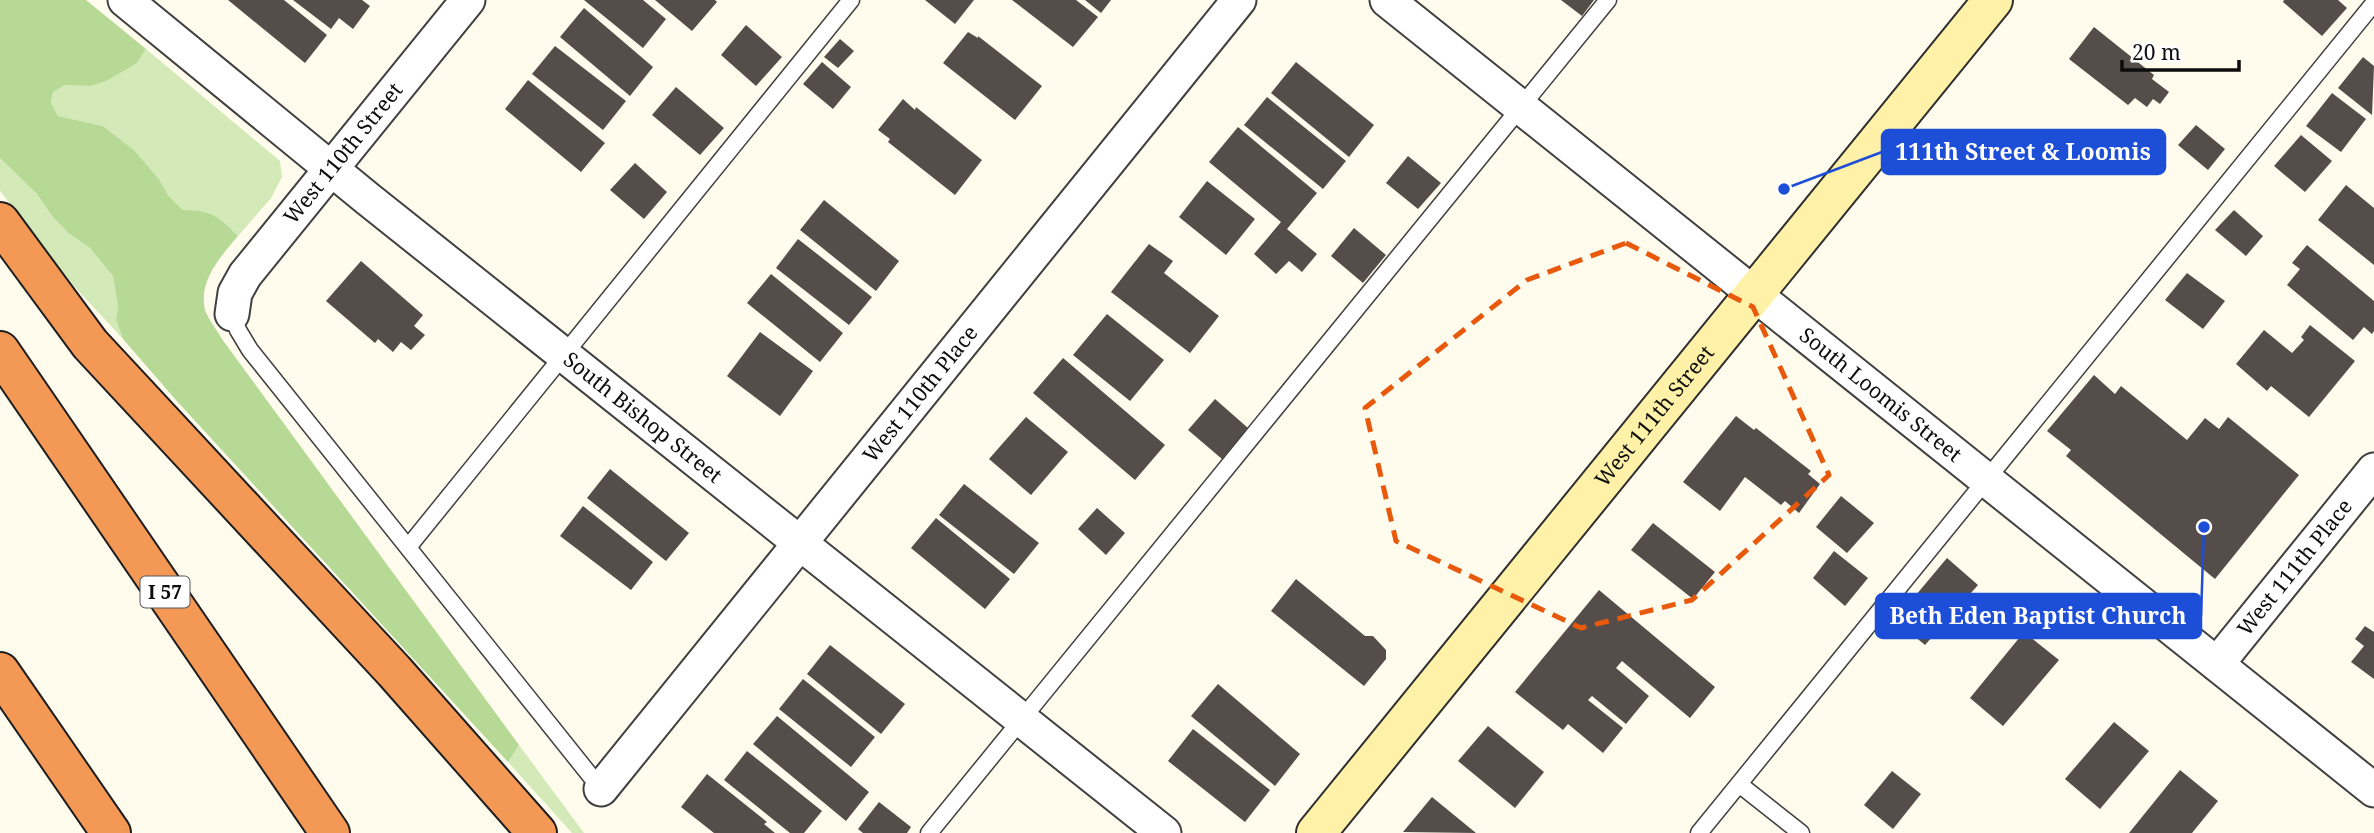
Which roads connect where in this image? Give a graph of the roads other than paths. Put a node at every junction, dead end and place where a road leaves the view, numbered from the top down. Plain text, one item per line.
1 (125, 0) edge
2 (468, 0) edge
3 (851, 0) edge
4 (1239, 0) edge
5 (1387, 0) edge
6 (1608, 0) edge
7 (1993, 0) edge
8 (2374, 3) edge
9 (1520, 107) junction
10 (332, 169) junction
11 (0, 222) edge
12 (1754, 294) junction
13 (232, 314) joint
14 (0, 351) edge
15 (564, 355) junction
16 (2374, 470) edge
17 (1986, 480) junction
18 (799, 542) junction
19 (409, 546) junction
20 (2217, 664) junction
21 (0, 672) edge
22 (1022, 720) junction
23 (1739, 784) junction
24 (601, 789) joint
25 (2374, 790) edge
26 (111, 833) edge
27 (330, 833) edge
28 (537, 833) edge
29 (929, 833) edge
30 (1164, 833) edge
31 (1317, 833) edge
32 (1699, 833) edge
33 (1801, 833) edge

1 - 10 street, South Bishop Street
2 - 10 street, West 110th Street
3 - 15 lane
4 - 18 street, West 110th Place
5 - 9 street, South Loomis Street
6 - 9 lane
7 - 12 main road, West 111th Street
8 - 17 lane
9 - 12 street, South Loomis Street
9 - 22 lane
10 - 13 street, West 110th Street
10 - 15 street, South Bishop Street
11 - 28 highway
12 - 17 street, South Loomis Street
12 - 31 main road, West 111th Street
13 - 19 lane
14 - 27 highway, I 57
15 - 18 street, South Bishop Street
15 - 19 lane
16 - 20 street, West 111th Place
17 - 20 street, South Loomis Street
17 - 23 lane
18 - 22 street, South Bishop Street
18 - 24 street, West 110th Place
19 - 24 lane
20 - 25 street, South Loomis Street
21 - 26 highway
22 - 29 lane
22 - 30 street, South Bishop Street
23 - 32 lane
23 - 33 lane

